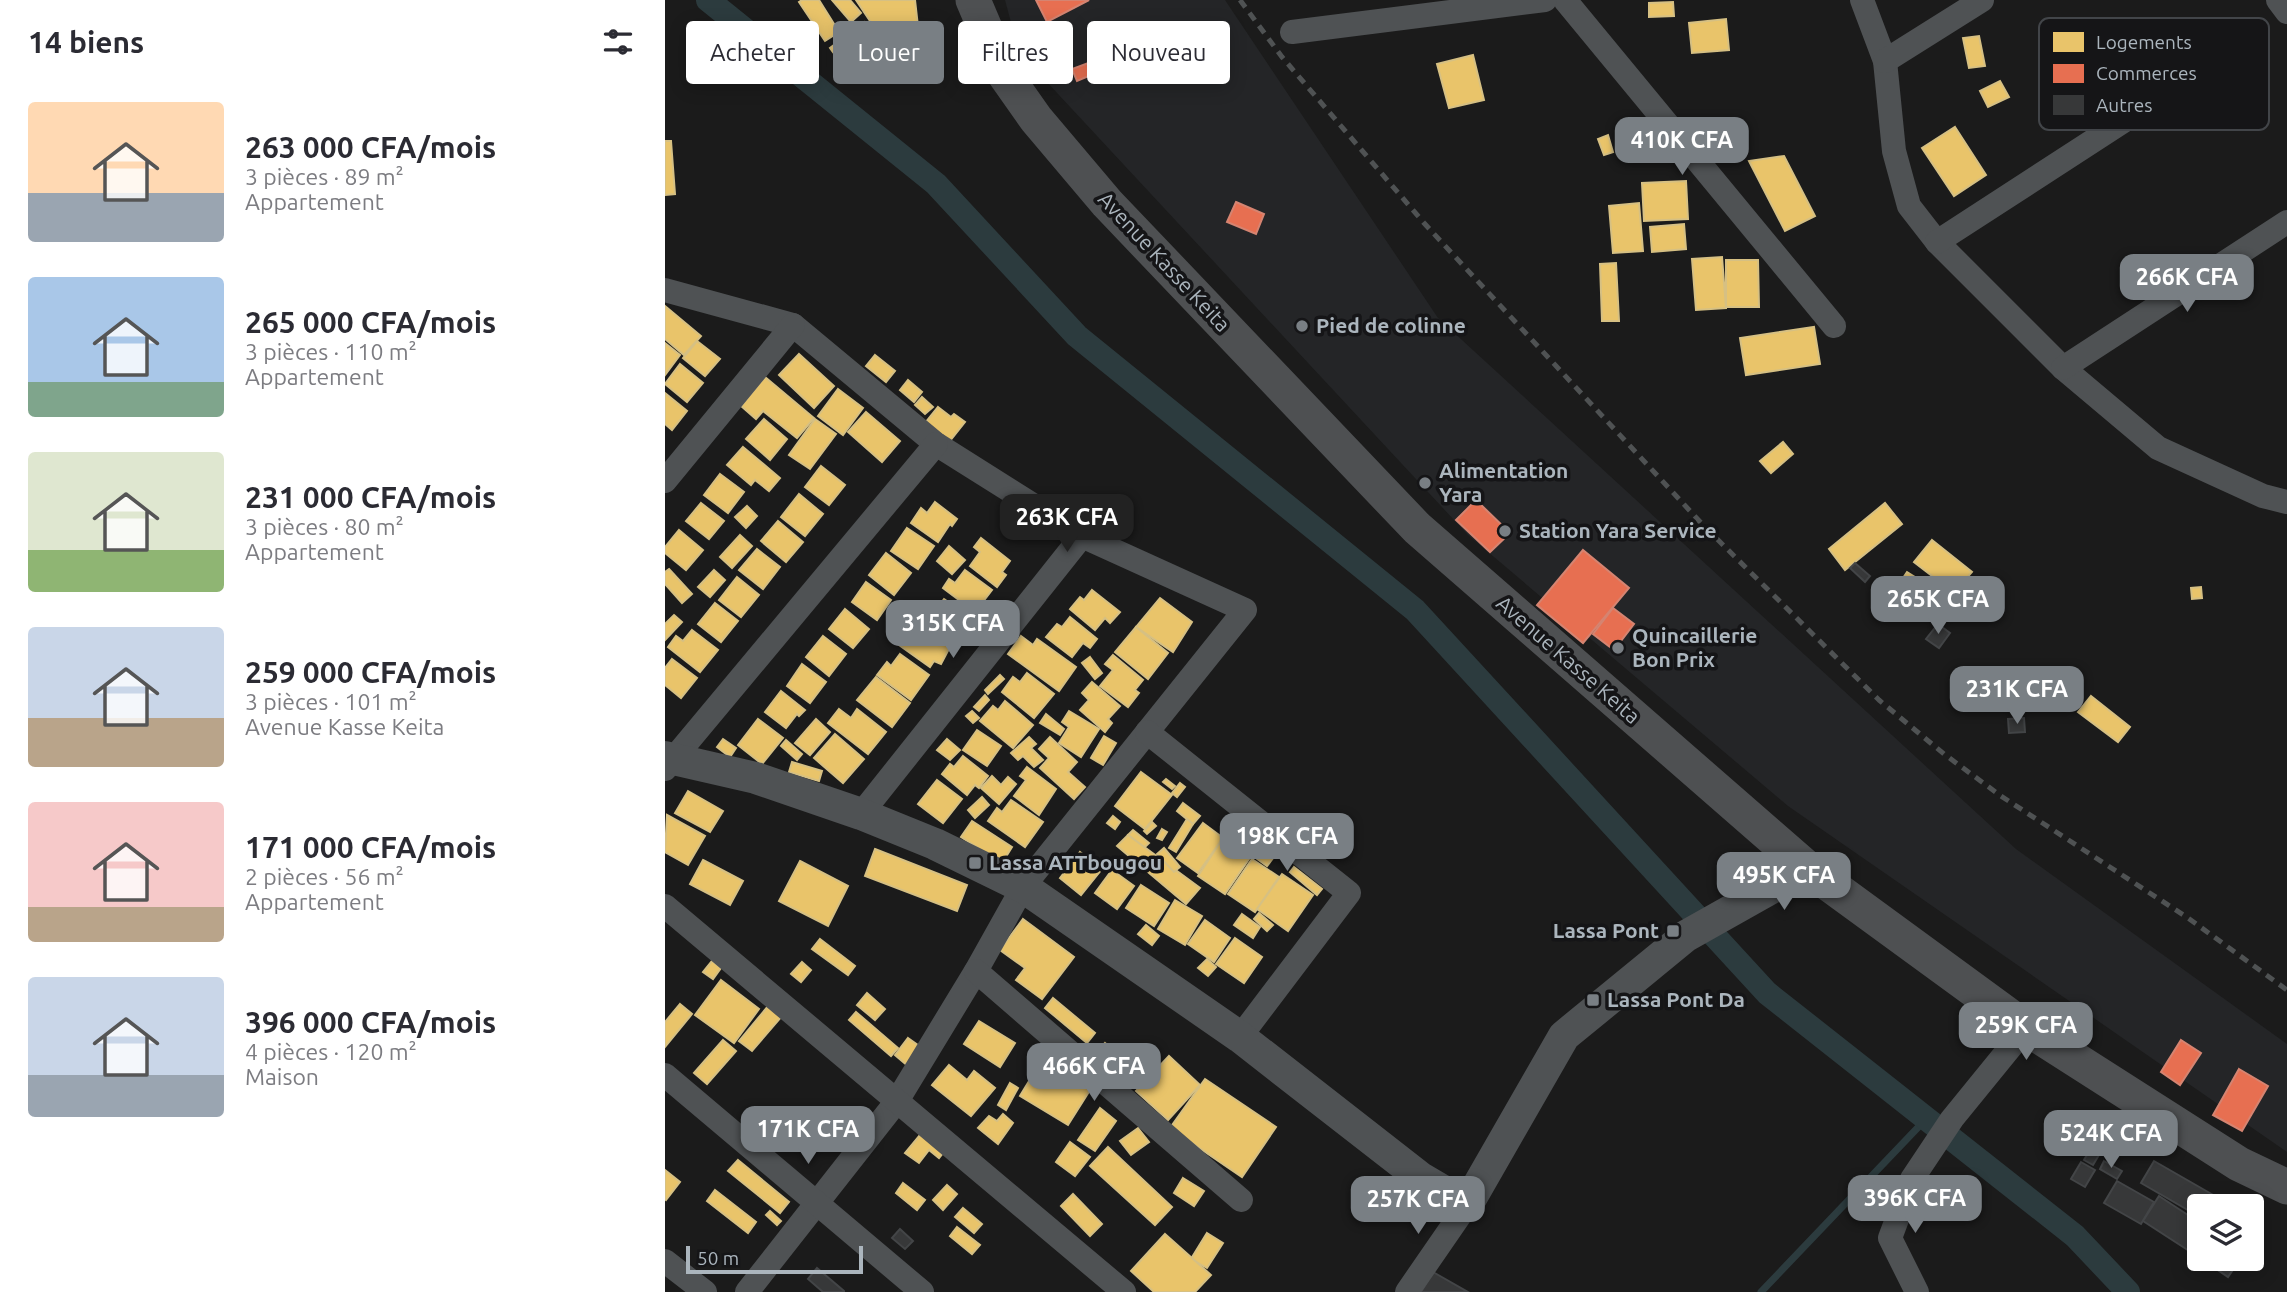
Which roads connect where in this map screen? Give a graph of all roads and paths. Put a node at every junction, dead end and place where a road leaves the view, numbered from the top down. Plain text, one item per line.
1 (973, 0) edge
2 (1545, 0) edge
3 (1565, 0) edge
4 (1862, 0) edge
5 (1982, 0) edge
6 (2278, 0) edge
7 (2287, 12) edge
8 (1291, 32) dead end
9 (1885, 61) junction
10 (2110, 130) edge
11 (2287, 222) edge
12 (1937, 242) junction
13 (665, 290) edge
14 (793, 326) junction
15 (1834, 326) dead end
16 (2063, 368) junction
17 (936, 444) junction
18 (665, 481) edge
19 (2287, 502) edge
20 (1081, 536) junction
21 (1147, 732) junction
22 (667, 762) edge
23 (860, 814) junction
24 (1807, 868) junction
25 (1023, 887) junction
26 (665, 906) edge
27 (976, 971) junction
28 (2026, 1028) junction
29 (1240, 1037) junction
30 (665, 1075) edge
31 (897, 1101) junction
32 (2287, 1187) edge
33 (1241, 1200) dead end
34 (817, 1203) junction
35 (1467, 1205) junction
36 (665, 1261) edge
37 (705, 1292) edge
38 (747, 1292) edge
39 (922, 1292) edge
40 (1124, 1292) edge
41 (1406, 1292) edge
42 (1917, 1292) edge

1 - 24 main road, Avenue Kasse Keita
2 - 8 street
3 - 15 street
4 - 9 street
5 - 9 street
6 - 7 street
9 - 12 street
10 - 12 street
11 - 16 street
12 - 16 street
13 - 14 street
14 - 17 street
14 - 18 street
16 - 19 street
17 - 20 street
17 - 22 street
20 - 21 street
20 - 23 street
21 - 25 street
21 - 29 street
22 - 23 street
23 - 25 street
24 - 28 main road, Avenue Kasse Keita
24 - 35 street
25 - 27 street
25 - 29 street
26 - 31 street
27 - 31 street
27 - 33 street
28 - 32 main road, Avenue Kasse Keita
28 - 42 street
29 - 35 street
30 - 34 street
31 - 34 street
31 - 40 street
34 - 38 street
34 - 39 street
35 - 41 street
36 - 37 street

